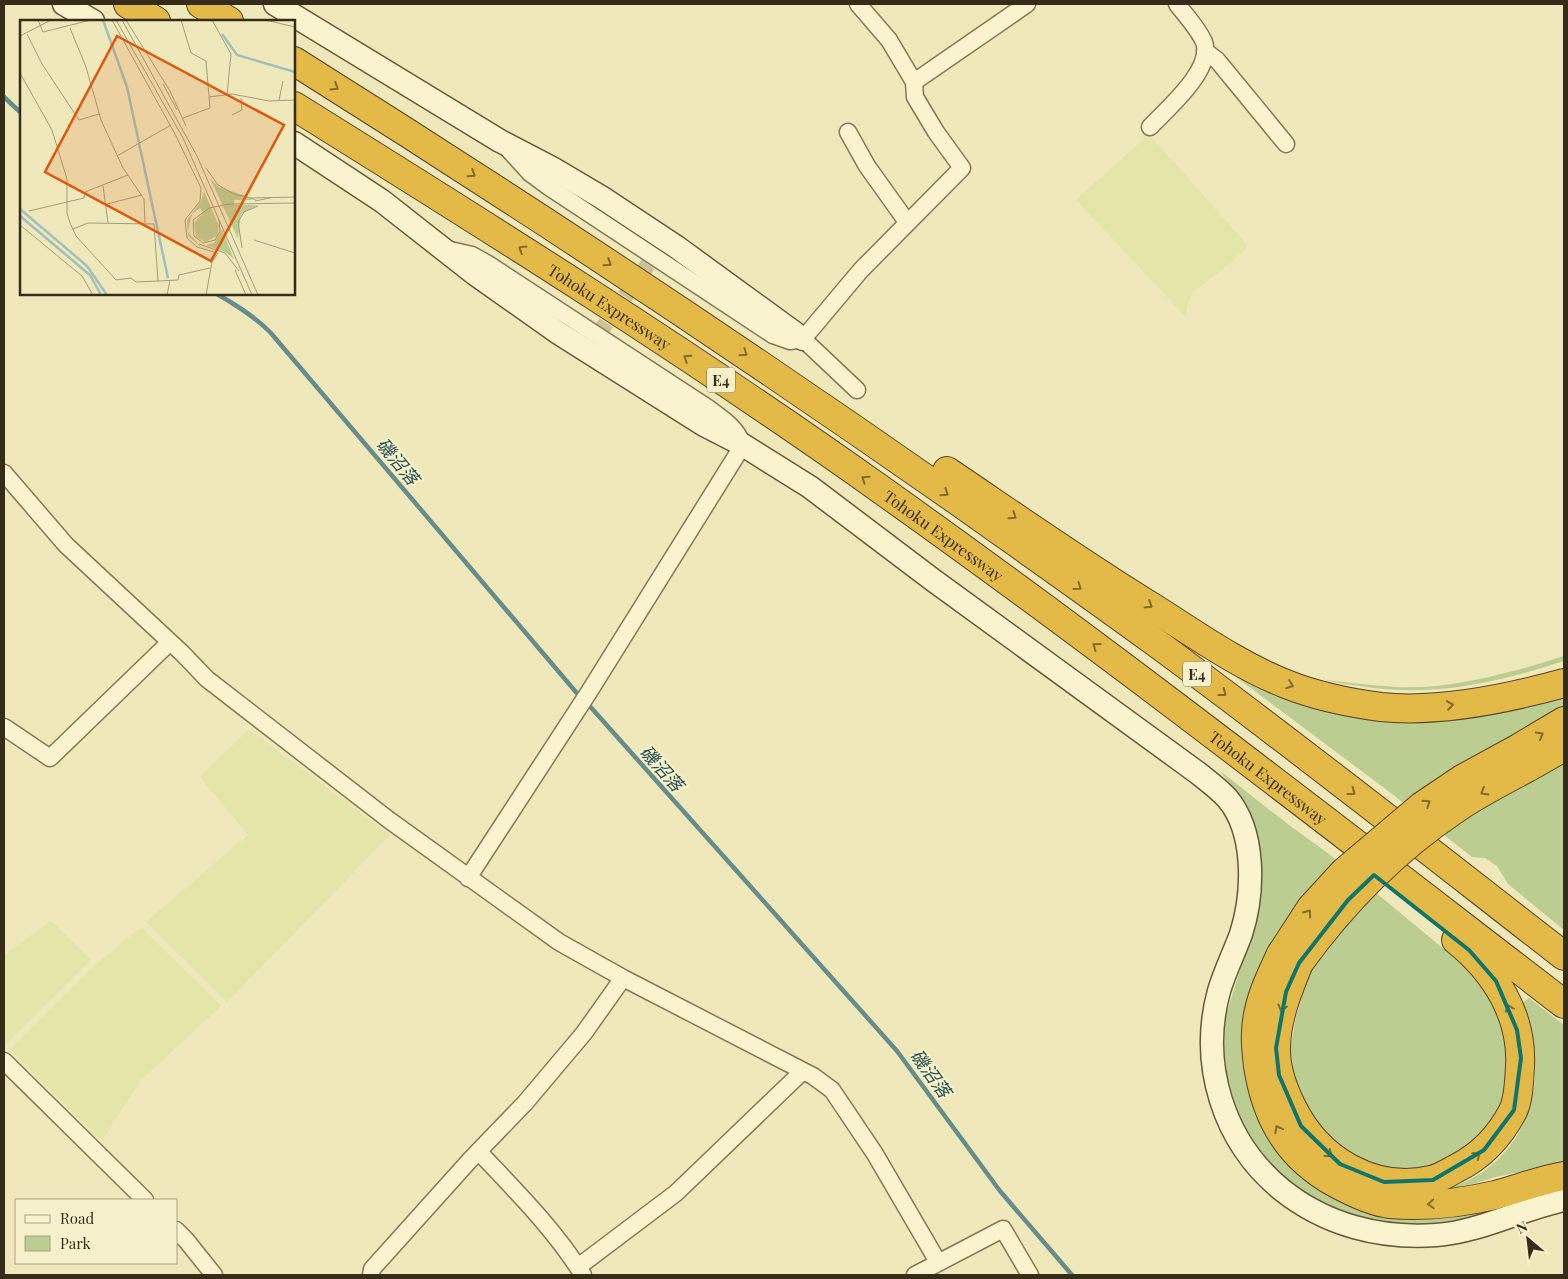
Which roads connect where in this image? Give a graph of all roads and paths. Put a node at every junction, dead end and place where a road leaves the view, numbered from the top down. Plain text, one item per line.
1 (64, 4) edge
2 (128, 4) edge
3 (201, 4) edge
4 (275, 4) edge
5 (858, 4) edge
6 (1027, 4) edge
7 (1178, 4) edge
8 (91, 20) edge
9 (154, 20) edge
10 (227, 20) edge
11 (1205, 51) junction
12 (295, 62) edge
13 (914, 82) junction
14 (295, 107) edge
15 (1150, 127) dead end
16 (848, 132) dead end
17 (295, 144) edge
18 (1286, 144) dead end
19 (906, 222) junction
20 (803, 339) junction
21 (857, 390) dead end
22 (819, 404) junction
23 (743, 445) junction
24 (4, 473) edge
25 (170, 642) junction
26 (1135, 674) junction
27 (1564, 682) edge
28 (1564, 722) edge
29 (4, 728) edge
30 (1564, 747) edge
31 (1522, 758) junction
32 (468, 878) junction
33 (1564, 956) edge
34 (1290, 958) junction
35 (623, 978) junction
36 (1564, 1004) edge
37 (4, 1061) edge
38 (803, 1070) junction
39 (479, 1152) junction
40 (1564, 1176) edge
41 (145, 1199) edge
42 (1564, 1200) edge
43 (178, 1232) edge
44 (938, 1262) junction
45 (580, 1271) edge
46 (214, 1275) edge
47 (371, 1275) edge
48 (915, 1275) edge
49 (1030, 1275) edge

1 - 8 street
2 - 9 highway
3 - 10 highway
4 - 20 street
5 - 13 street
6 - 13 street
7 - 11 street
11 - 15 street
11 - 18 street
12 -> 22 highway, E4
13 - 19 street
26 -> 14 highway, Tohoku Expressway / E4
16 - 19 street
17 - 23 street
19 - 20 street
20 - 21 street
22 -> 27 highway
22 -> 33 highway, E4
23 - 32 street
23 - 42 street
24 - 25 street
25 - 29 street
25 - 32 street
34 -> 26 highway
26 - 36 highway, Tohoku Expressway / E4
31 -> 28 highway
30 - 31 highway
31 - 34 highway, bridge
32 - 35 street
40 -> 34 highway
35 - 38 street
35 - 39 street
37 - 41 street
38 - 44 street
38 - 45 street
39 - 45 street
39 - 47 street
43 - 46 street
44 - 48 street
44 - 49 street

